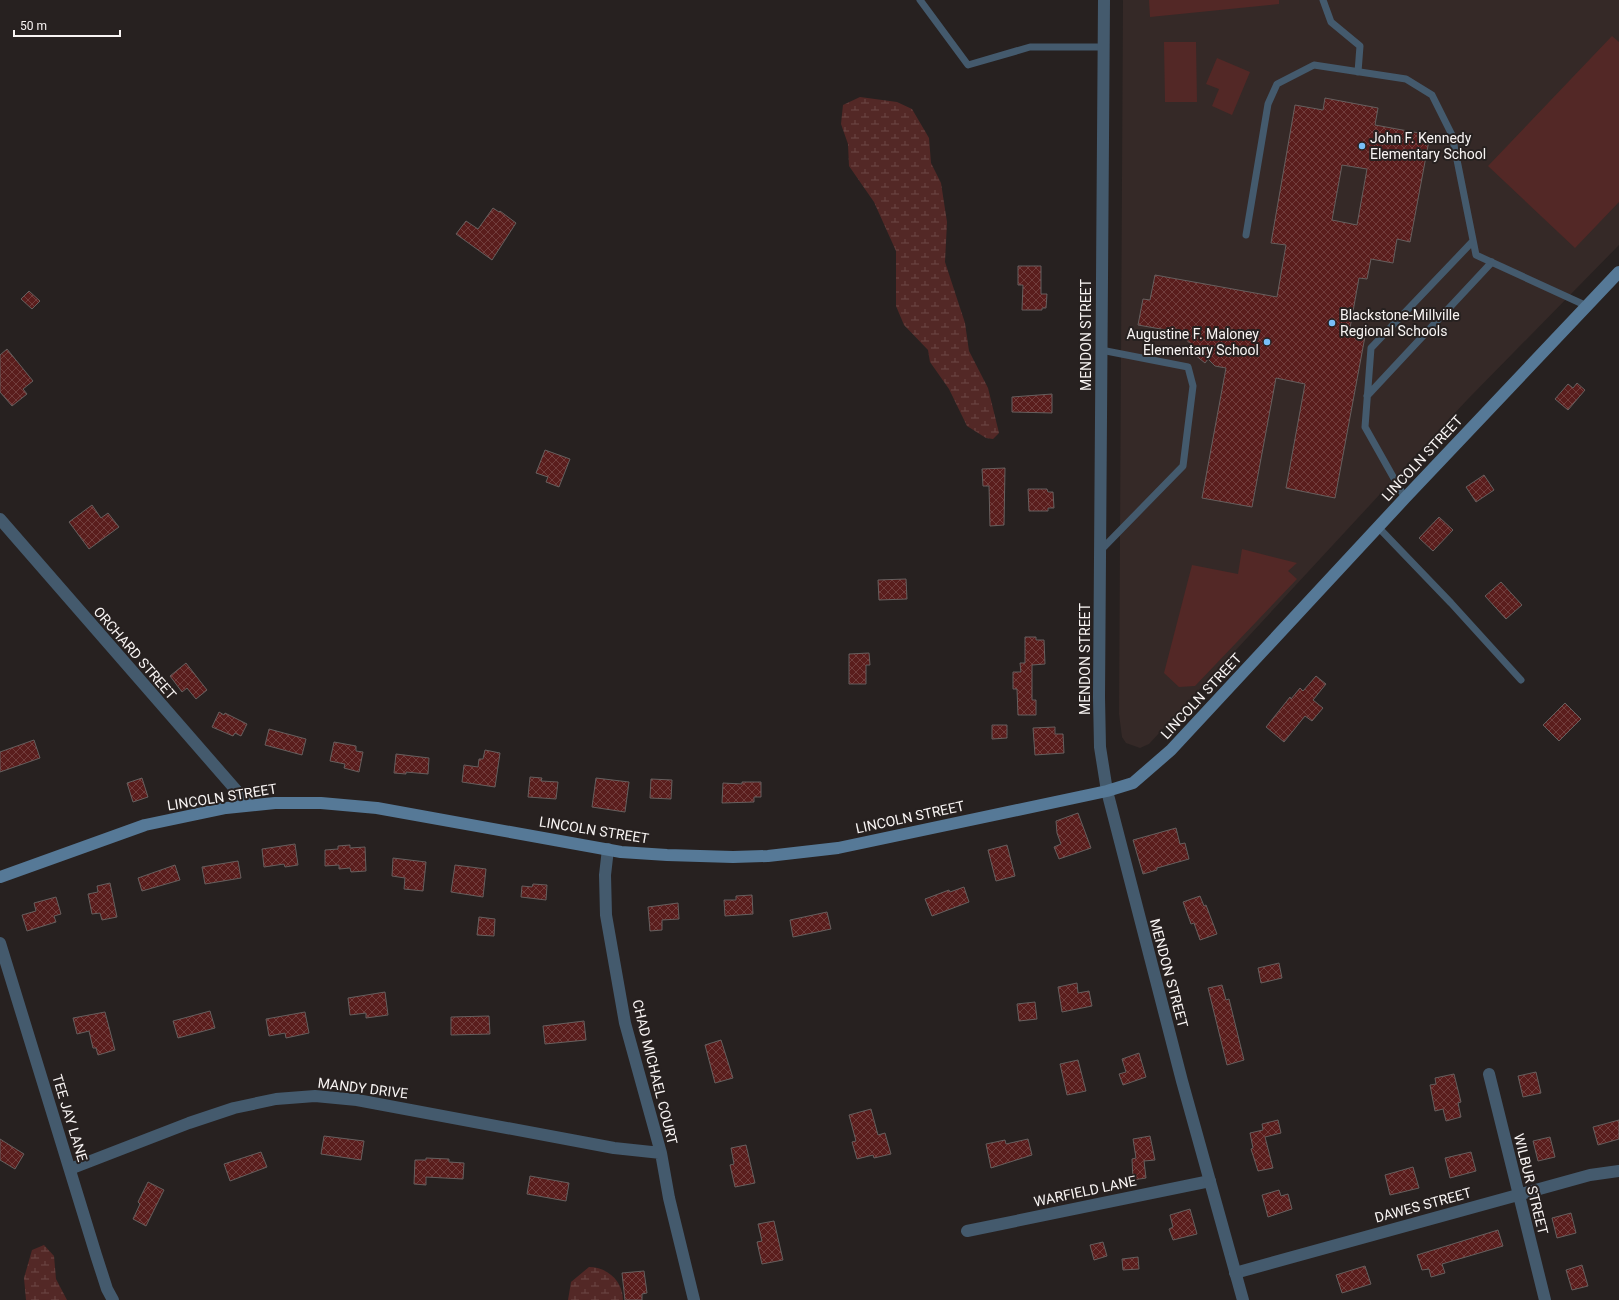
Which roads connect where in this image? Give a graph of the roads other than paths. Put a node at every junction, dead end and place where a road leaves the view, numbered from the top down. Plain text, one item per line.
1 (920, 0) edge
2 (1104, 0) edge
3 (1322, 0) edge
4 (1104, 47) junction
5 (1358, 72) junction
6 (1246, 235) dead end
7 (1473, 241) junction
8 (1492, 262) junction
9 (1619, 272) edge
10 (1587, 306) junction
11 (1101, 350) junction
12 (1367, 396) junction
13 (1405, 498) junction
14 (0, 519) edge
15 (1378, 527) junction
16 (1100, 551) junction
17 (1521, 680) dead end
18 (1107, 791) junction
19 (249, 805) junction
20 (608, 849) junction
21 (0, 877) edge
22 (0, 943) edge
23 (1489, 1074) dead end
24 (661, 1152) junction
25 (70, 1169) junction
26 (1619, 1171) edge
27 (1210, 1180) junction
28 (1519, 1194) junction
29 (967, 1231) dead end
30 (1235, 1273) junction
31 (113, 1300) edge
32 (694, 1300) edge
33 (1242, 1300) edge
34 (1545, 1300) edge

1 - 4 lane
2 - 4 street, MENDON STREET
3 - 5 lane
4 - 11 street, MENDON STREET
5 - 6 lane
5 - 7 lane
7 - 8 lane
7 - 12 lane
8 - 10 lane
8 - 12 lane
9 - 10 main road, LINCOLN STREET
10 - 13 main road, LINCOLN STREET
11 - 16 street, MENDON STREET
11 - 16 lane
12 - 13 lane
13 - 15 main road, LINCOLN STREET
14 - 19 street, ORCHARD STREET
15 - 17 lane
15 - 18 main road, LINCOLN STREET
16 - 18 street, MENDON STREET
18 - 20 main road, LINCOLN STREET
18 - 27 street, MENDON STREET
19 - 20 main road, LINCOLN STREET
19 - 21 main road, LINCOLN STREET
20 - 24 street, CHAD MICHAEL COURT
22 - 25 street, TEE JAY LANE
23 - 28 street, WILBUR STREET
24 - 25 street, MANDY DRIVE
24 - 32 street, CHAD MICHAEL COURT
25 - 31 street, TEE JAY LANE
26 - 28 street, DAWES STREET
27 - 29 street, WARFIELD LANE
27 - 30 street, MENDON STREET
28 - 30 street, DAWES STREET
28 - 34 street, WILBUR STREET
30 - 33 street, MENDON STREET

